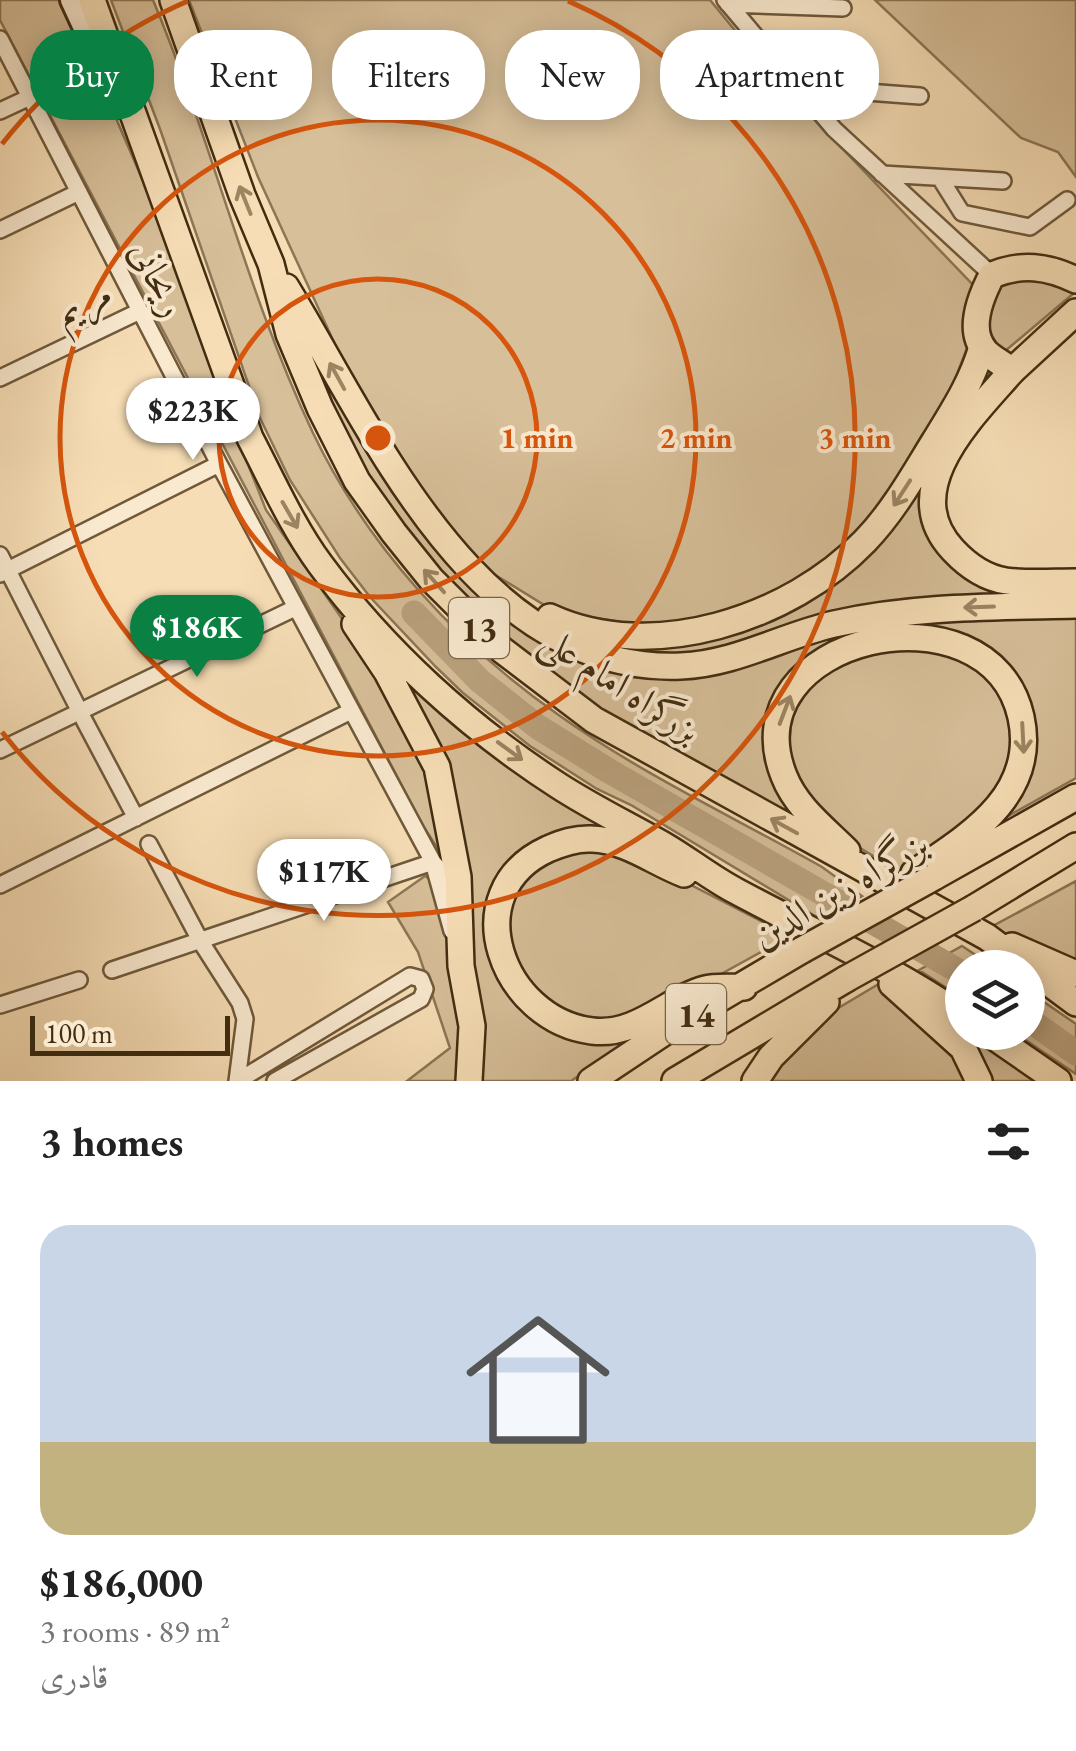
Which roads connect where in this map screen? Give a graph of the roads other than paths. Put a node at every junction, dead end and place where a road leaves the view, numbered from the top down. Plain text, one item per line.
1 (72, 0) edge
2 (92, 0) edge
3 (172, 0) edge
4 (726, 2) edge
5 (843, 8) dead end
6 (749, 30) edge
7 (0, 39) edge
8 (879, 93) edge
9 (920, 96) dead end
10 (30, 97) joint
11 (0, 111) edge
12 (42, 120) edge
13 (826, 120) edge
14 (882, 174) junction
15 (940, 178) junction
16 (158, 180) junction
17 (1002, 181) dead end
18 (79, 192) junction
19 (1067, 200) dead end
20 (0, 230) edge
21 (272, 264) junction
22 (992, 275) junction
23 (1076, 283) edge
24 (140, 311) junction
25 (1076, 312) edge
26 (998, 360) junction
27 (0, 378) edge
28 (219, 464) junction
29 (320, 564) junction
30 (2, 566) edge
31 (1076, 582) edge
32 (494, 590) junction
33 (1076, 605) edge
34 (295, 608) junction
35 (76, 704) dead end
36 (351, 711) junction
37 (84, 720) dead end
38 (0, 750) edge
39 (1076, 796) edge
40 (136, 818) junction
41 (150, 844) dead end
42 (1076, 846) edge
43 (433, 862) junction
44 (1076, 864) edge
45 (924, 875) junction
46 (872, 876) junction
47 (458, 877) junction
48 (0, 886) edge
49 (732, 889) junction
50 (974, 908) junction
51 (987, 937) junction
52 (201, 942) junction
53 (867, 959) junction
54 (461, 966) junction
55 (112, 970) dead end
56 (1076, 974) edge
57 (79, 980) dead end
58 (846, 980) junction
59 (744, 987) junction
60 (1076, 1003) edge
61 (0, 1005) edge
62 (945, 1006) edge
63 (1012, 1050) edge
64 (238, 1081) edge
65 (275, 1081) edge
66 (469, 1081) edge
67 (591, 1081) edge
68 (675, 1081) edge
69 (756, 1081) edge
70 (979, 1081) edge
71 (1058, 1081) edge

1 - 16 main road
2 - 16 main road, 13
21 -> 3 main road, بزرگراه امام علی / 13
4 - 5 street
4 - 6 street
7 - 10 street, ریحانی
8 - 9 street
10 - 11 street
12 - 18 street, ریحانی
13 - 14 street
14 - 15 street
14 - 22 street
15 - 17 street
15 - 19 street
16 -> 29 main road, 13
18 - 20 street
18 - 24 street, ریحانی
32 -> 21 main road
46 -> 21 main road, بزرگراه امام علی / 13
22 - 23 main road
22 - 26 main road
23 - 26 main road
24 - 27 street, مریم
24 - 28 street, ریحانی
25 - 26 main road
26 - 31 main road
26 -> 32 main road
28 - 30 street
28 - 34 street, ریحانی
29 - 47 main road
29 -> 49 main road, 13
30 - 35 street
33 -> 32 main road
34 - 36 street, ریحانی
34 - 38 street
36 - 40 street
36 - 43 street, ریحانی
37 - 40 street
39 - 45 main road, بزرگراه زین الدین / 14
40 - 48 street
41 - 52 street
42 - 50 main road, 14
43 - 47 street
43 - 52 street
43 - 54 street, ریحانی
44 - 50 main road
46 -> 45 main road
45 - 59 main road, بزرگراه زین الدین / 14, bridge
46 - 51 main road, بزرگراه امام علی / 13
47 - 54 main road
49 - 53 main road, 13
49 - 59 main road
50 - 58 main road, 14, bridge
51 - 56 main road
51 - 60 main road, بزرگراه امام علی / 13
52 - 55 street
52 - 64 street
53 - 62 main road, 13
53 - 70 main road
54 - 66 main road
57 - 61 street
58 - 68 main road, 14
58 - 69 main road
59 - 67 main road, بزرگراه زین الدین / 14
63 - 71 main road
64 - 65 street

